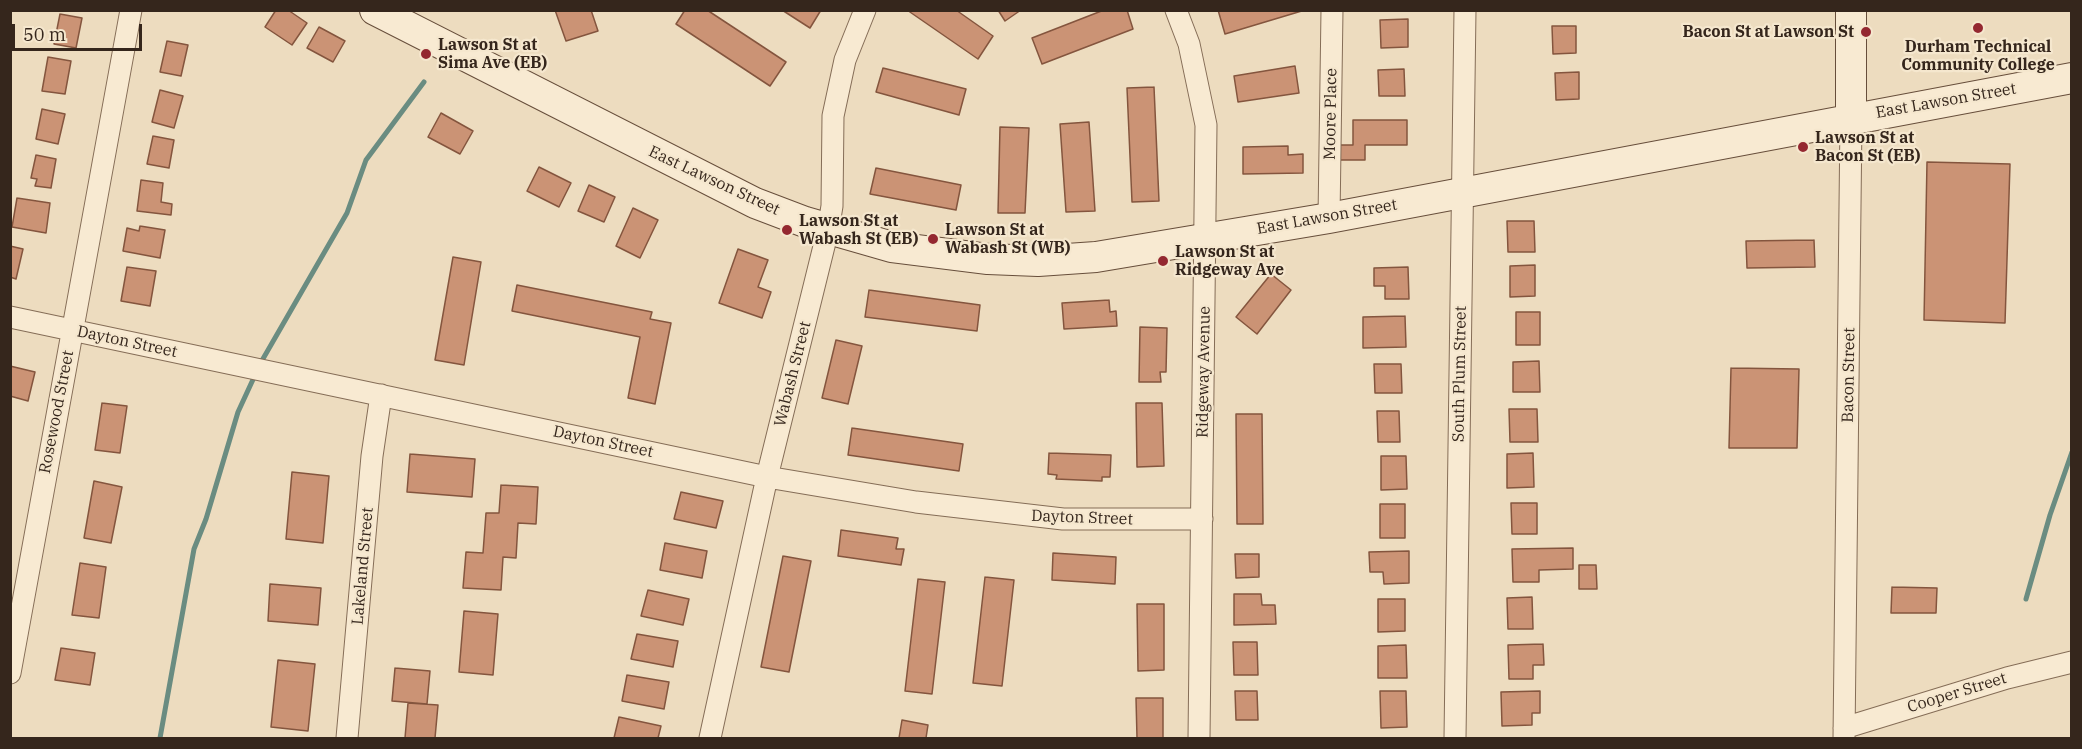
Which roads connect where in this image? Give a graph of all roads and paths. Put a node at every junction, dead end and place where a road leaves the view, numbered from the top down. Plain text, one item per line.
1 (131, 10) edge
2 (865, 10) edge
3 (1176, 10) edge
4 (1332, 10) edge
5 (1464, 10) edge
6 (1851, 10) edge
7 (388, 13) edge
8 (2072, 78) edge
9 (1851, 118) junction
10 (1462, 192) junction
11 (1329, 218) junction
12 (828, 230) junction
13 (1206, 239) junction
14 (10, 317) edge
15 (72, 330) junction
16 (381, 395) junction
17 (767, 477) junction
18 (1202, 519) junction
19 (2072, 662) edge
20 (10, 673) edge
21 (1844, 733) edge
22 (347, 738) edge
23 (710, 738) edge
24 (1199, 738) edge
25 (1455, 738) edge

1 - 15 street, Rosewood Street
2 - 12 street, Wabash Street
3 - 13 street, Ridgeway Avenue
4 - 11 street, Moore Place
5 - 10 street, South Plum Street
6 - 9 street, Bacon Street
7 - 12 street, East Lawson Street
8 - 9 street, East Lawson Street
9 - 10 street, East Lawson Street
9 - 21 street, Bacon Street
10 - 11 street, East Lawson Street
10 - 25 street, South Plum Street
11 - 13 street, East Lawson Street
12 - 13 street, East Lawson Street
12 - 17 street, Wabash Street
13 - 18 street, Ridgeway Avenue
14 - 15 street, Dayton Street
15 - 16 street, Dayton Street
15 - 20 street, Rosewood Street
16 - 17 street, Dayton Street
16 - 22 street, Lakeland Street
17 - 18 street, Dayton Street
17 - 23 street, Wabash Street
18 - 24 street, Ridgeway Avenue
19 - 21 street, Cooper Street

